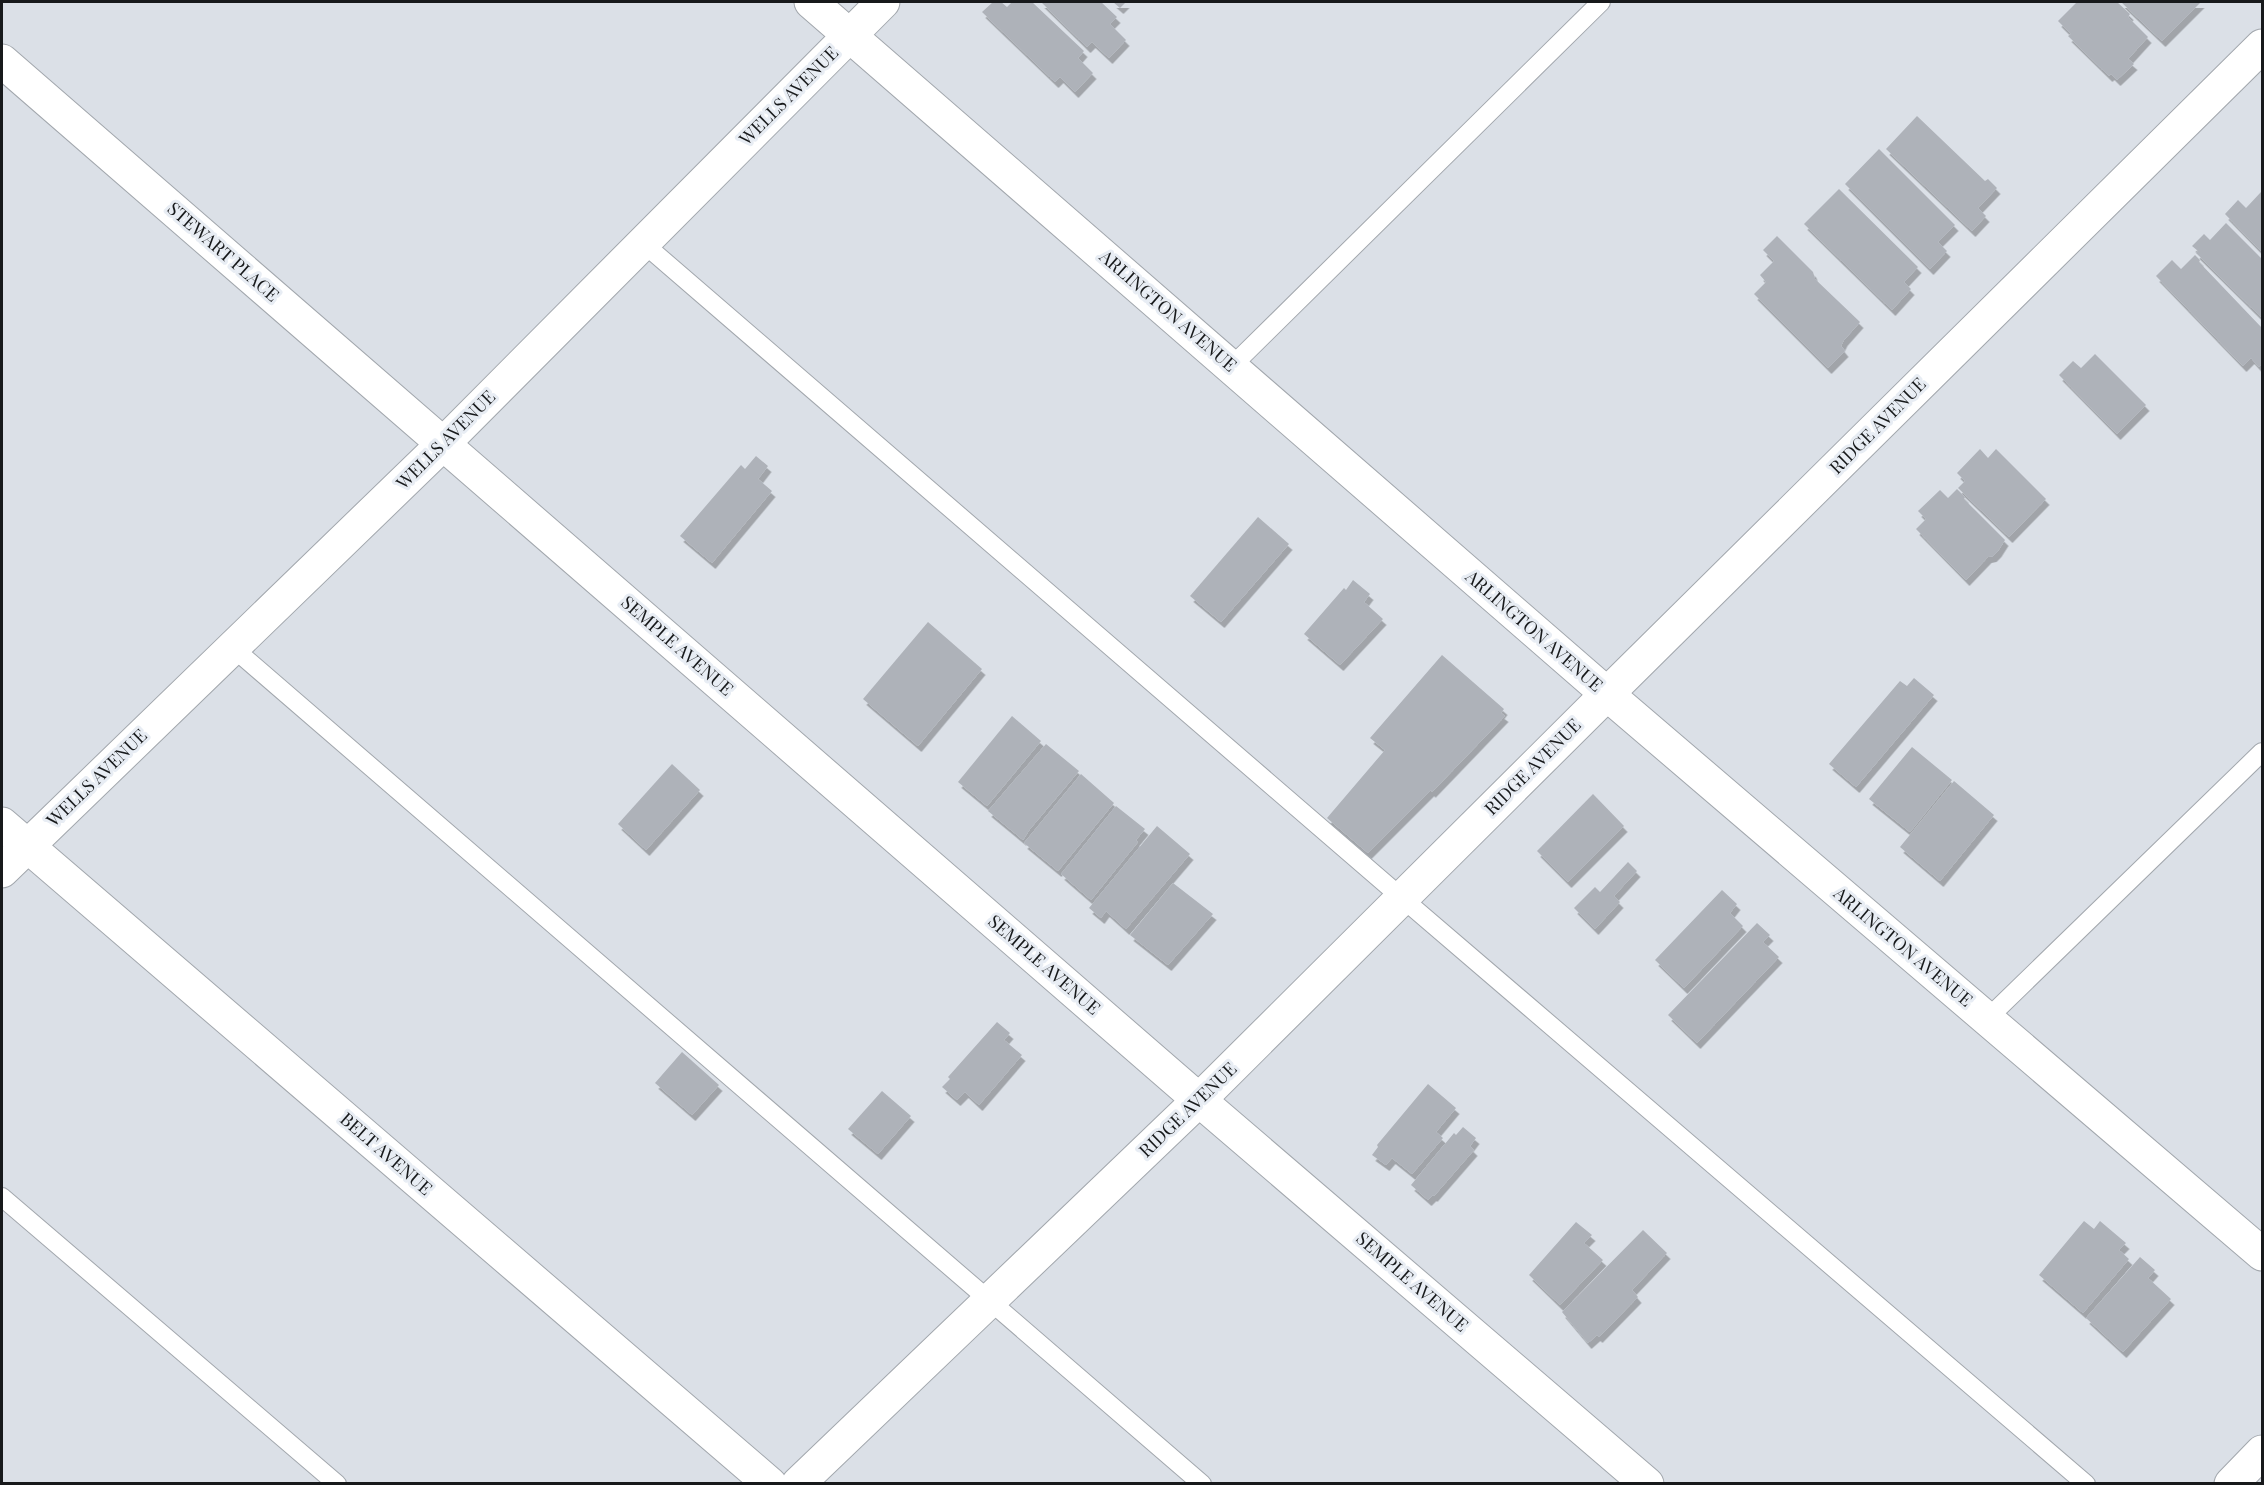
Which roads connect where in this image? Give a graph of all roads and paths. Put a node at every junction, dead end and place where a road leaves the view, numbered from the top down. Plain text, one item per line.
1 (811, 2) edge
2 (883, 2) edge
3 (1601, 2) edge
4 (850, 34) junction
5 (2262, 46) edge
6 (2, 60) edge
7 (643, 243) junction
8 (1231, 366) junction
9 (444, 443) junction
10 (232, 647) junction
11 (1607, 694) junction
12 (2262, 752) edge
13 (2, 824) edge
14 (27, 846) junction
15 (2, 871) edge
16 (1402, 898) junction
17 (1987, 1018) junction
18 (1199, 1100) junction
19 (2, 1197) edge
20 (2262, 1254) edge
21 (989, 1301) junction
22 (2262, 1452) edge
23 (338, 1484) edge
24 (770, 1484) edge
25 (798, 1484) edge
26 (1202, 1484) edge
27 (1647, 1484) edge
28 (2086, 1484) edge
29 (2231, 1484) edge

1 - 4 street, ARLINGTON AVENUE
2 - 4 street, WELLS AVENUE
3 - 8 lane
4 - 7 street, WELLS AVENUE
4 - 8 street, ARLINGTON AVENUE
5 - 11 street, RIDGE AVENUE
6 - 9 street, STEWART PLACE
7 - 9 street, WELLS AVENUE
7 - 16 lane
8 - 11 street, ARLINGTON AVENUE
9 - 10 street, WELLS AVENUE
9 - 18 street, SEMPLE AVENUE
10 - 14 street, WELLS AVENUE
10 - 21 lane
11 - 16 street, RIDGE AVENUE
11 - 17 street, ARLINGTON AVENUE
12 - 17 lane
13 - 14 street, BELT AVENUE
14 - 15 street, WELLS AVENUE
14 - 24 street, BELT AVENUE
16 - 18 street, RIDGE AVENUE
16 - 28 lane
17 - 20 street, ARLINGTON AVENUE
18 - 21 street, RIDGE AVENUE
18 - 27 street, SEMPLE AVENUE
19 - 23 lane
21 - 25 street, RIDGE AVENUE
21 - 26 lane
22 - 29 street

